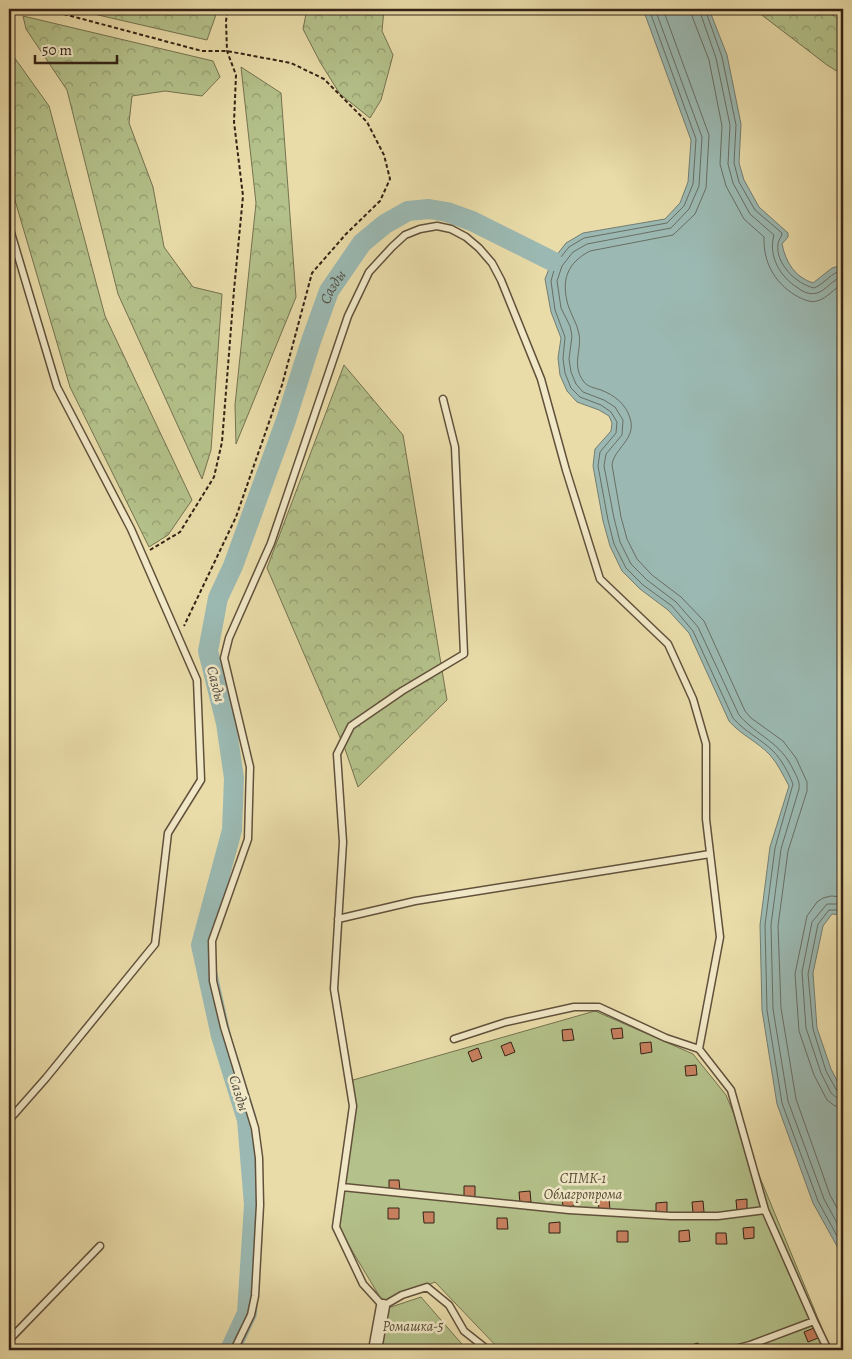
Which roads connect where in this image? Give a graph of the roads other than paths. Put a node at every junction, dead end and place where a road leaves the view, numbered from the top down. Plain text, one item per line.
1 (9, 226) edge
2 (443, 399) dead end
3 (710, 854) junction
4 (338, 919) junction
5 (454, 1039) dead end
6 (699, 1048) junction
7 (9, 1120) edge
8 (342, 1187) junction
9 (765, 1210) junction
10 (100, 1246) dead end
11 (383, 1306) junction
12 (814, 1321) junction
13 (9, 1340) edge
14 (234, 1350) edge
15 (375, 1350) edge
16 (488, 1350) edge
17 (731, 1350) edge
18 (828, 1350) edge

1 - 7 lane
2 - 4 lane
3 - 4 lane
3 - 6 lane
3 - 14 lane
4 - 8 lane
5 - 6 lane
6 - 9 lane
8 - 9 lane
8 - 11 lane
9 - 12 lane
10 - 13 lane
11 - 15 street
11 - 16 lane
12 - 17 lane
12 - 18 lane

